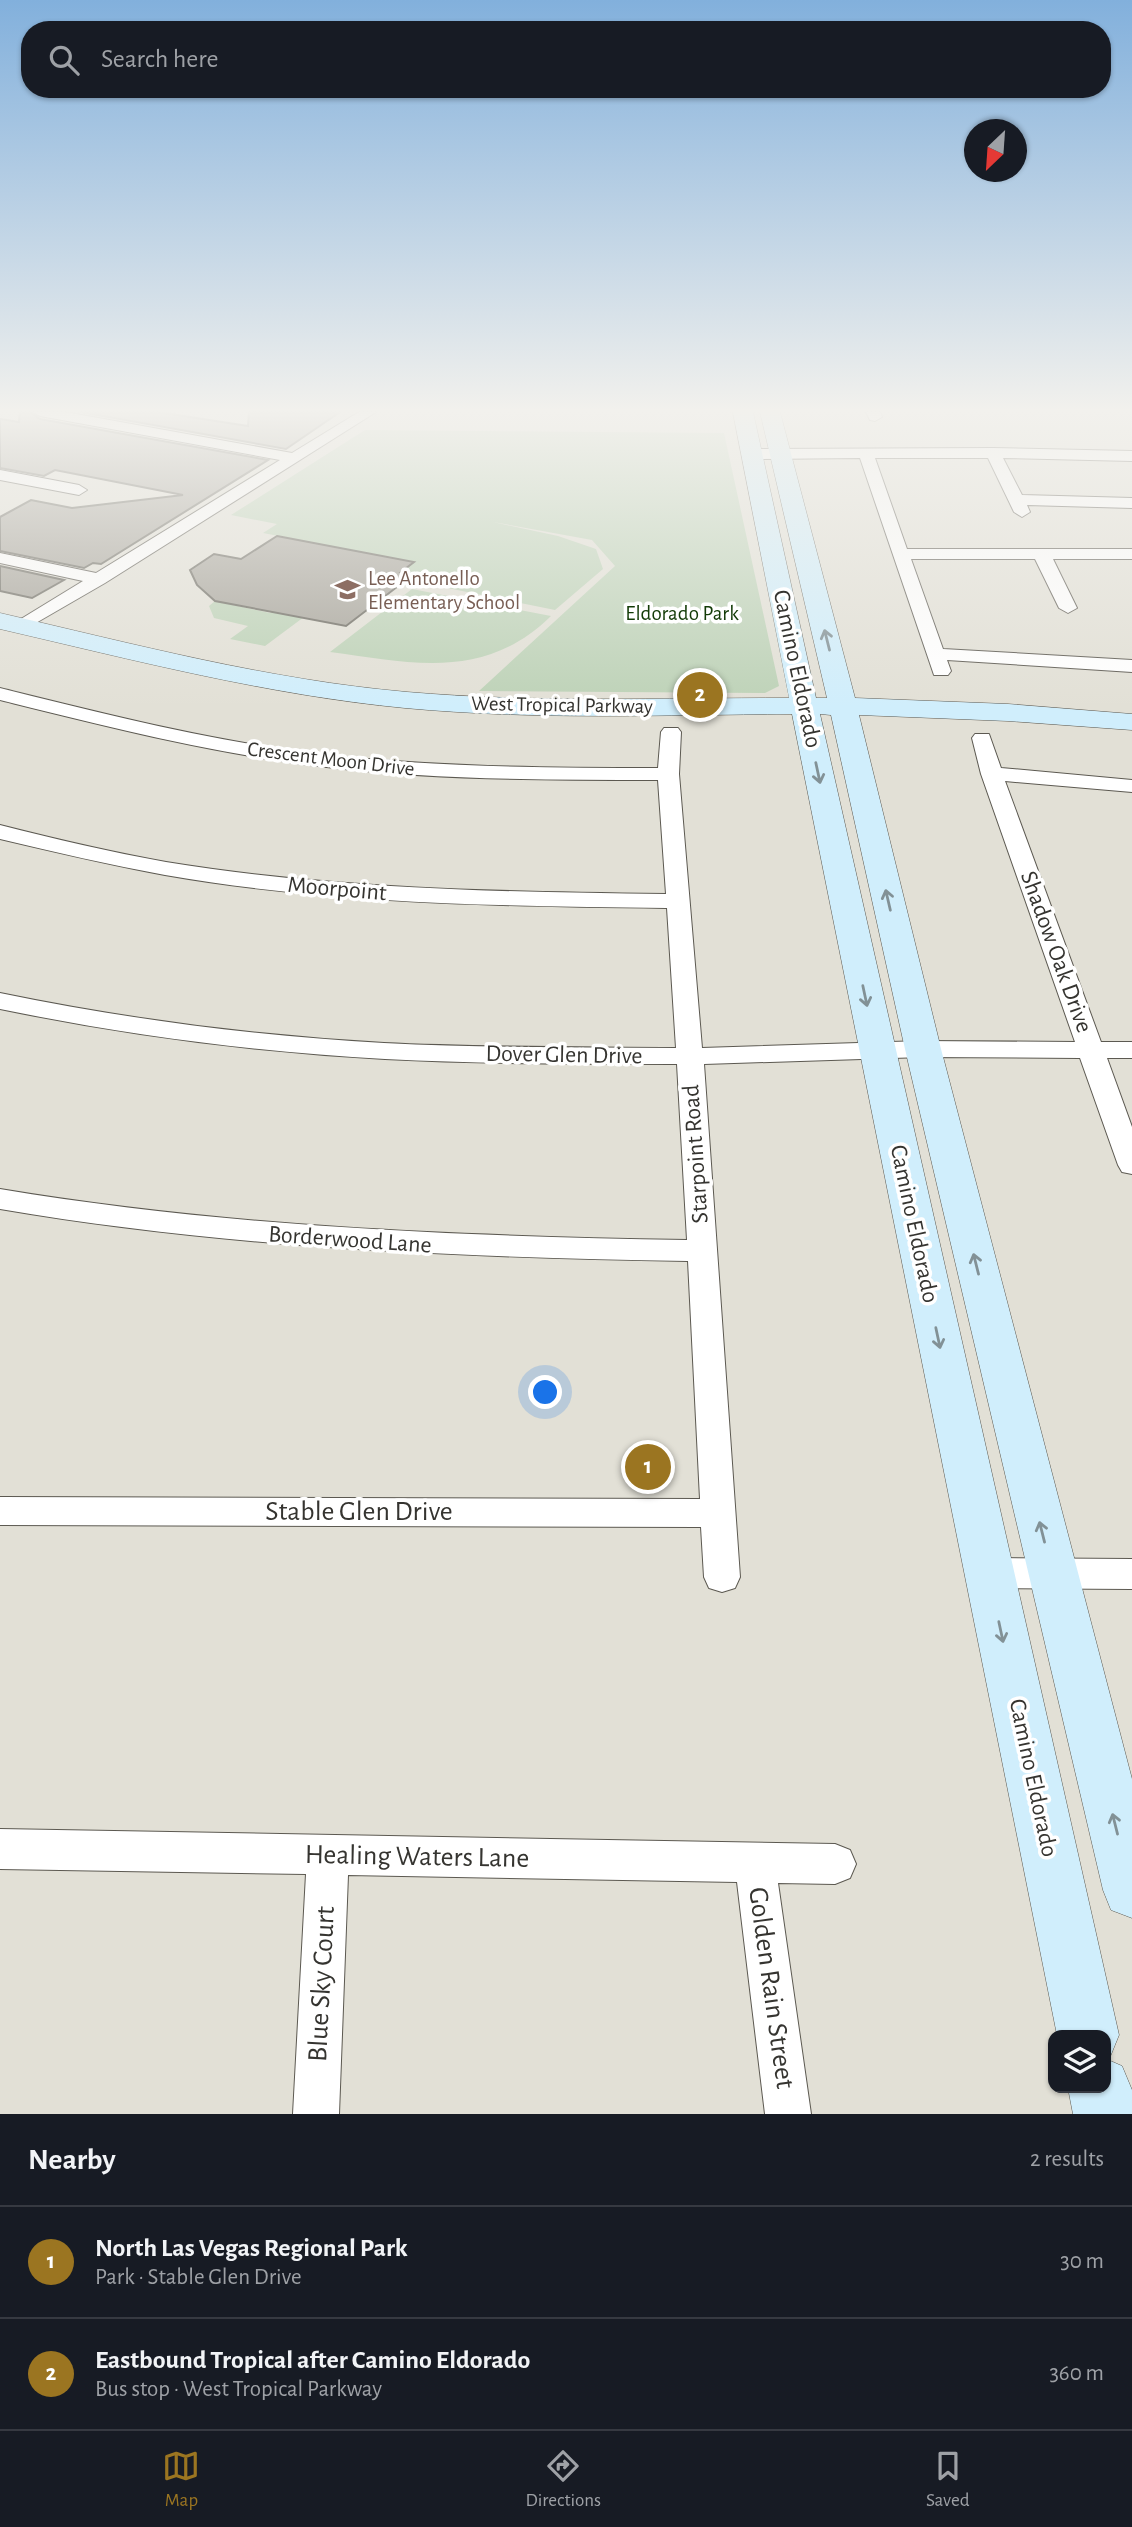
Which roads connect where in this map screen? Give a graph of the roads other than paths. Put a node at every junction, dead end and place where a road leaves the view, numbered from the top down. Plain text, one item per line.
1 (209, 511) edge
2 (767, 511) edge
3 (791, 511) edge
4 (885, 511) edge
5 (1041, 553) junction
6 (900, 554) junction
7 (1132, 554) edge
8 (0, 558) edge
9 (99, 579) junction
10 (1068, 608) dead end
11 (11, 623) edge
12 (938, 662) joint
13 (1132, 667) edge
14 (0, 694) edge
15 (824, 706) junction
16 (1132, 722) edge
17 (671, 732) dead end
18 (982, 738) dead end
19 (668, 774) junction
20 (992, 774) junction
21 (1132, 786) edge
22 (0, 832) edge
23 (678, 901) junction
24 (0, 1001) edge
25 (876, 1049) junction
26 (923, 1049) junction
27 (1091, 1049) junction
28 (1132, 1049) edge
29 (690, 1056) junction
30 (1132, 1165) edge
31 (0, 1199) edge
32 (703, 1251) junction
33 (0, 1511) edge
34 (718, 1513) junction
35 (989, 1573) junction
36 (1052, 1574) junction
37 (1132, 1574) edge
38 (722, 1577) dead end
39 (0, 1850) edge
40 (328, 1855) junction
41 (755, 1863) junction
42 (835, 1864) dead end
43 (1132, 1890) edge
44 (1087, 2030) edge
45 (1101, 2093) edge
46 (316, 2114) edge
47 (788, 2114) edge
48 (1105, 2114) edge

1 - 9 street
2 - 15 main road, Camino Eldorado
15 -> 3 main road, Camino Eldorado
4 - 6 street
5 - 6 street
5 - 7 street
5 - 10 street
6 - 12 street
8 - 9 street
9 - 11 street
11 - 15 main road, West Tropical Parkway
12 - 13 street
14 - 19 street, Crescent Moon Drive
15 - 16 main road, West Tropical Parkway
15 -> 25 main road, Camino Eldorado
26 -> 15 main road, Camino Eldorado
17 - 19 street, Starpoint Road
18 - 20 street, Shadow Oak Drive
19 - 23 street, Starpoint Road
20 - 21 street
20 - 27 street, Shadow Oak Drive
22 - 23 street, Moorpoint
23 - 29 street, Starpoint Road
24 - 29 street, Dover Glen Drive
25 - 26 street, Dover Glen Drive
25 - 29 street, Dover Glen Drive
25 -> 35 main road, Camino Eldorado
26 - 27 street, Dover Glen Drive
36 -> 26 main road, Camino Eldorado
27 - 28 street, Dover Glen Drive
27 - 30 street, Shadow Oak Drive
29 - 32 street, Starpoint Road
31 - 32 street, Borderwood Lane
32 - 34 street, Starpoint Road
33 - 34 street, Stable Glen Drive
34 - 38 street, Starpoint Road
35 - 36 street
35 -> 44 main road, Camino Eldorado
36 - 37 street
43 -> 36 main road, Camino Eldorado
39 - 40 street, Healing Waters Lane
40 - 41 street, Healing Waters Lane
40 - 46 street, Blue Sky Court
41 - 42 street, Healing Waters Lane
41 - 47 street, Golden Rain Street
45 - 48 main road

